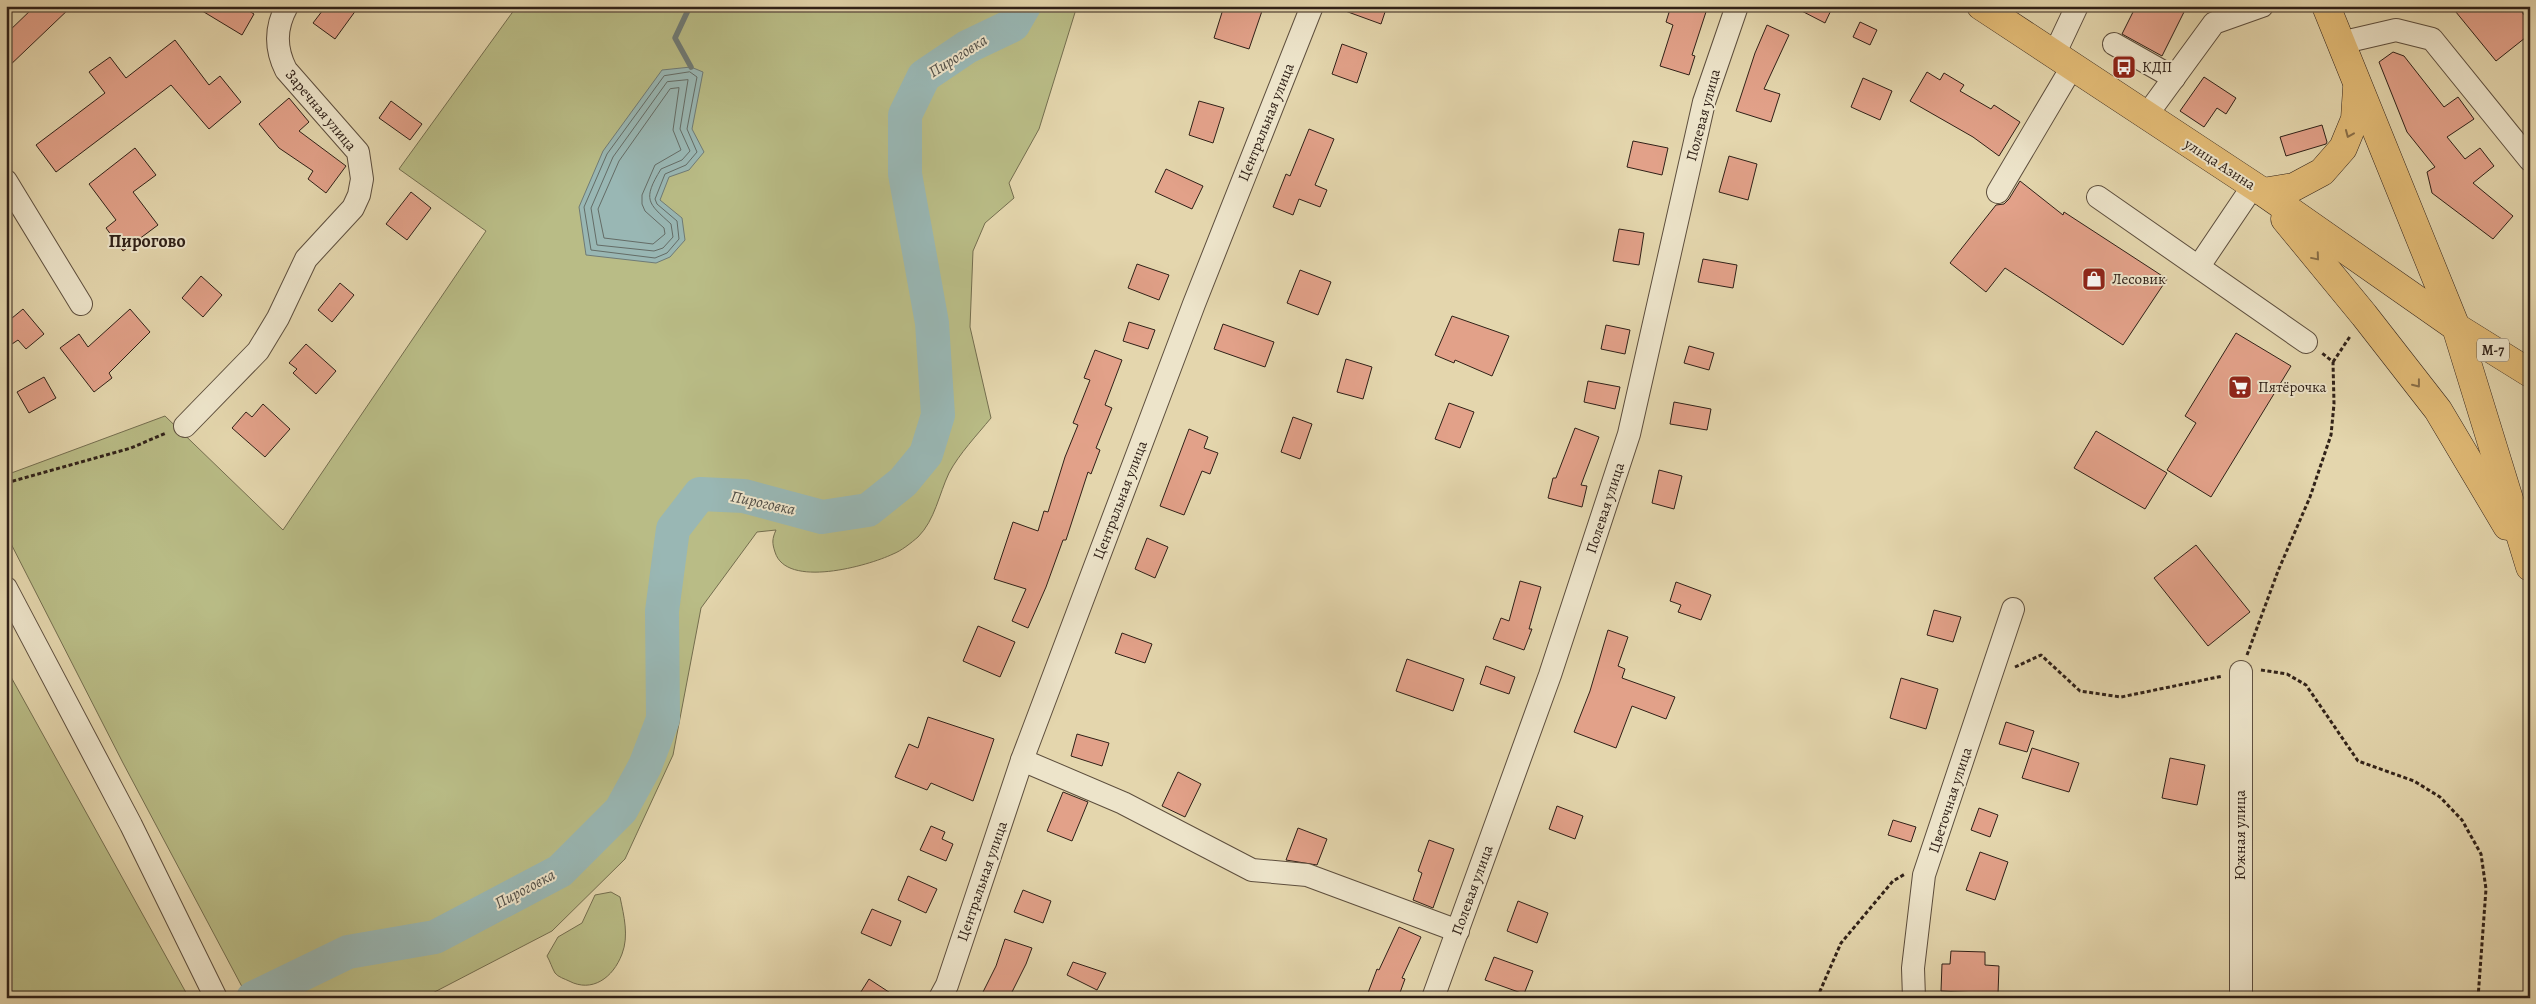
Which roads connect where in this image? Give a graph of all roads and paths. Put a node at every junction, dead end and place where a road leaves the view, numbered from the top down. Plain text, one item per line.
1 (287, 6) edge
2 (1312, 6) edge
3 (1737, 6) edge
4 (1981, 6) edge
5 (2077, 6) edge
6 (2262, 6) edge
7 (2326, 6) edge
8 (2340, 43) junction
9 (2114, 44) dead end
10 (2063, 61) junction
11 (2174, 78) junction
12 (2357, 87) junction
13 (2146, 116) junction
14 (2530, 160) edge
15 (6, 181) edge
16 (2258, 189) junction
17 (1998, 192) dead end
18 (2098, 197) dead end
19 (2200, 266) junction
20 (82, 304) dead end
21 (2364, 315) junction
22 (2456, 327) junction
23 (2306, 342) joint
24 (2333, 362) junction
25 (2530, 373) edge
26 (185, 426) joint
27 (6, 483) edge
28 (2530, 502) edge
29 (2529, 564) edge
30 (6, 588) edge
31 (2013, 608) dead end
32 (2241, 672) junction
33 (1989, 682) junction
34 (1022, 760) junction
35 (1930, 860) junction
36 (1458, 931) junction
37 (216, 998) edge
38 (940, 998) edge
39 (1434, 998) edge
40 (1817, 998) edge
41 (1914, 998) edge
42 (2241, 998) edge
43 (2478, 998) edge

1 - 26 street, Заречная улица
2 - 34 street, Центральная улица
3 - 36 street, Полевая улица
4 - 10 main road, улица Азина
5 - 10 street
6 - 11 street
7 - 8 main road
8 - 12 main road
8 - 14 street
9 - 11 street
10 - 13 main road, улица Азина
10 - 17 street
11 - 13 street
12 -> 16 main road
12 - 22 main road
13 - 16 main road, улица Азина
15 - 20 street
16 - 19 street
16 -> 21 main road
16 - 22 main road, улица Азина
18 - 19 street
19 - 23 street
21 - 24 path
21 -> 29 main road
22 - 25 main road, М-7
22 - 29 main road
23 - 24 path
24 - 32 path
26 - 27 path
28 - 29 main road
30 - 37 street
31 - 33 street, Цветочная улица
32 - 33 path
32 - 42 street, Южная улица
32 - 43 path
33 - 35 street, Цветочная улица
34 - 36 street
34 - 38 street, Центральная улица
35 - 40 path
35 - 41 street, Цветочная улица
36 - 39 street, Полевая улица

